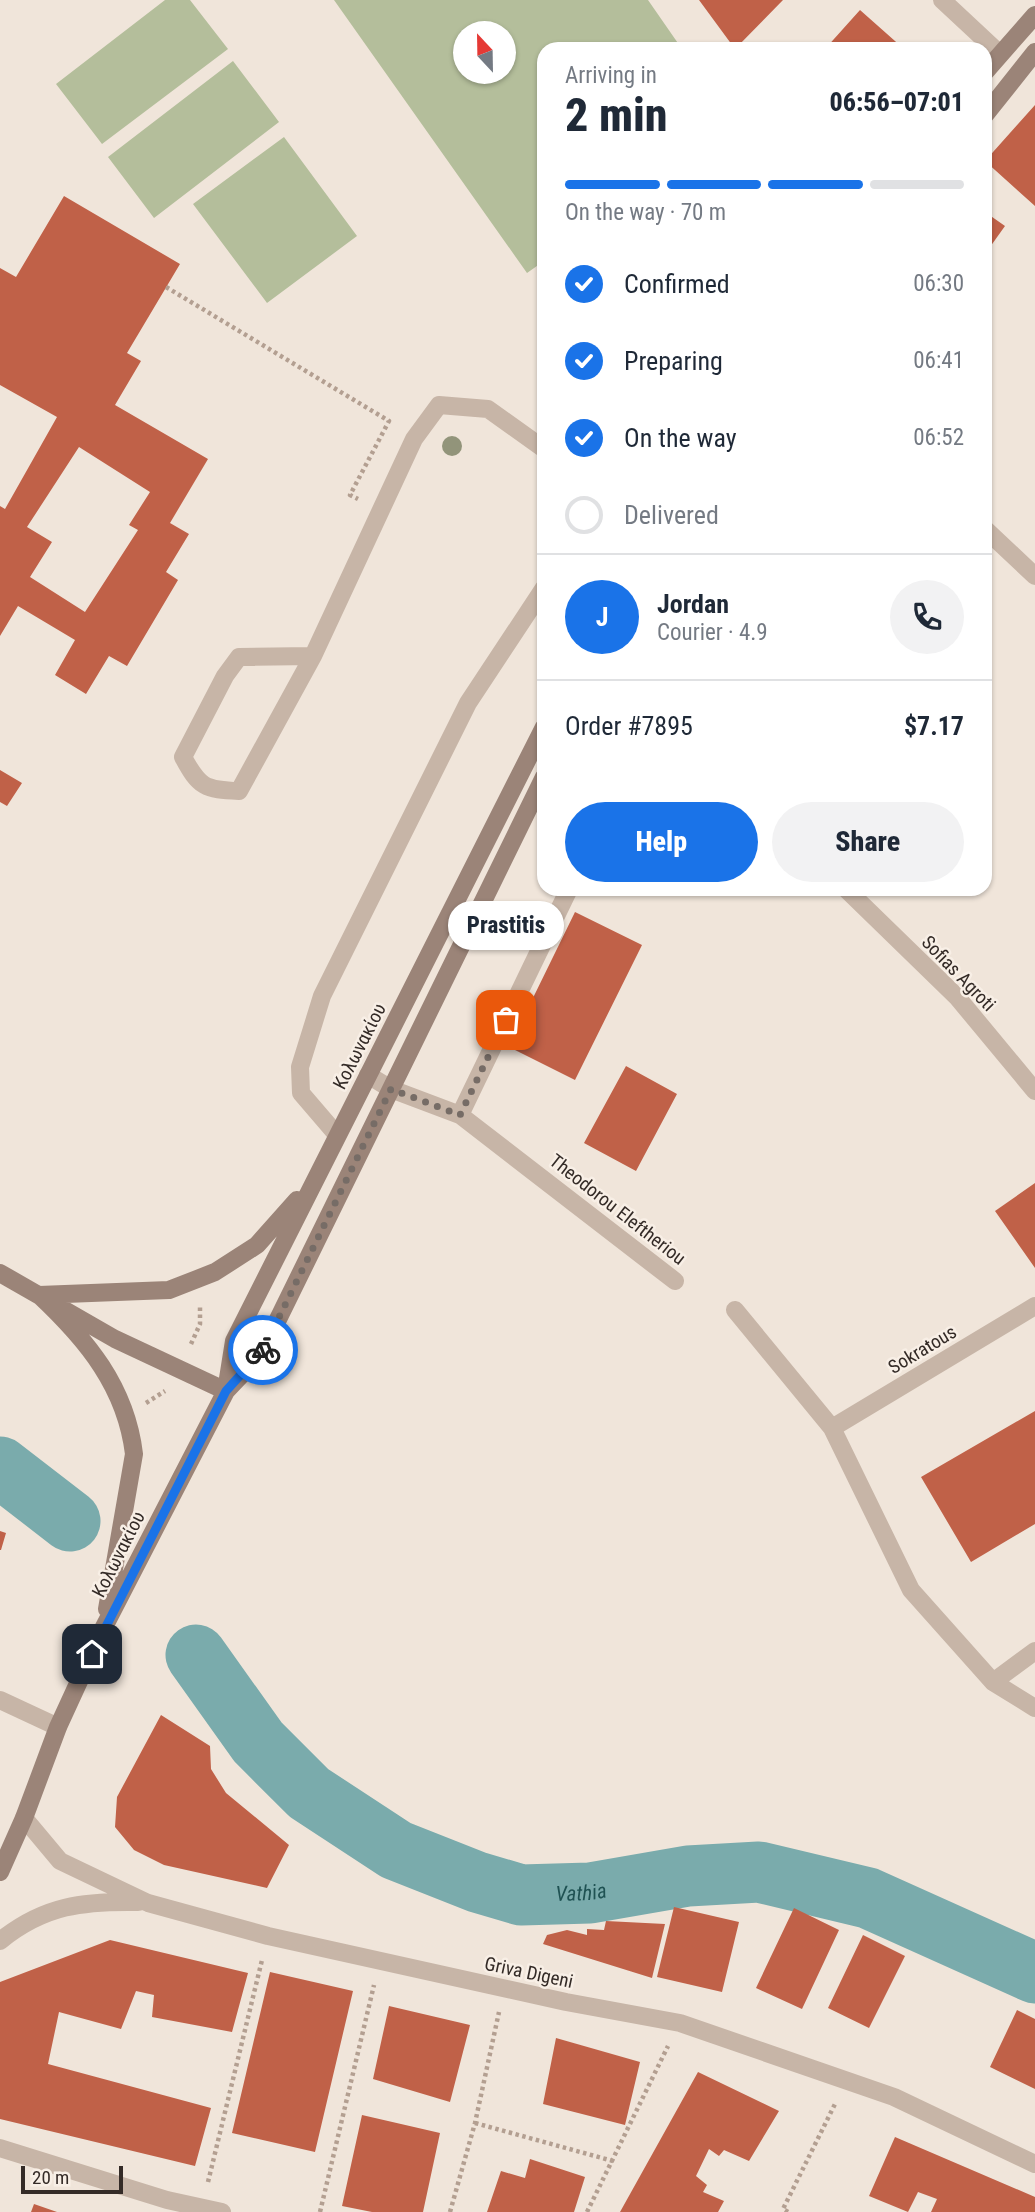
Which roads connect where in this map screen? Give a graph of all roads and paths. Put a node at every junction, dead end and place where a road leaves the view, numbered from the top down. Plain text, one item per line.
1 (942, 0) edge
2 (1035, 15) edge
3 (987, 42) edge
4 (992, 47) edge
5 (1035, 52) edge
6 (1000, 54) junction
7 (992, 64) edge
8 (992, 106) edge
9 (166, 287) dead end
10 (537, 444) edge
11 (381, 511) junction
12 (992, 535) edge
13 (1035, 576) edge
14 (537, 599) edge
15 (313, 656) junction
16 (537, 741) edge
17 (537, 791) edge
18 (566, 896) edge
19 (853, 896) edge
20 (368, 1075) junction
21 (391, 1089) junction
22 (1035, 1091) edge
23 (460, 1115) junction
24 (337, 1135) junction
25 (314, 1182) junction
26 (0, 1273) edge
27 (675, 1280) dead end
28 (38, 1295) junction
29 (200, 1297) dead end
30 (1035, 1306) edge
31 (735, 1310) dead end
32 (191, 1344) dead end
33 (226, 1391) junction
34 (832, 1428) junction
35 (103, 1629) junction
36 (1035, 1651) edge
37 (993, 1682) junction
38 (0, 1700) edge
39 (1035, 1708) edge
40 (58, 1727) junction
41 (24, 1818) junction
42 (0, 1872) edge
43 (148, 1903) junction
44 (268, 1936) junction
45 (0, 1941) edge
46 (379, 1961) junction
47 (504, 1988) junction
48 (680, 2023) junction
49 (847, 2080) junction
50 (475, 2123) junction
51 (0, 2148) edge
52 (613, 2161) junction
53 (1035, 2164) edge
54 (164, 2206) edge
55 (202, 2207) junction
56 (222, 2212) edge
57 (320, 2212) edge
58 (450, 2212) edge
59 (587, 2212) edge
60 (788, 2212) edge

1 - 3 street
2 - 6 main road
4 - 6 street
5 - 8 main road
6 - 7 main road
9 - 11 path
10 - 11 street
11 - 15 street
12 - 13 street
14 - 24 street
15 - 15 street
16 - 20 main road, Κολωνακίου
17 - 21 main road, Κολωνακίου
18 - 23 street
19 - 22 street, Sofias Agroti
20 - 21 street, Theodorou Eleftheriou
20 - 24 main road, Κολωνακίου
21 - 23 street, Theodorou Eleftheriou
21 - 33 main road, Κολωνακίου
23 - 27 street, Theodorou Eleftheriou
24 - 25 main road, Κολωνακίου
25 - 28 main road
25 - 33 main road, Κολωνακίου
26 - 28 main road
28 - 33 main road
28 - 35 main road
29 - 32 path
30 - 34 street, Sokratous
31 - 34 street
33 - 35 main road, Κολωνακίου
34 - 37 street
35 - 40 main road, Κολωνακίου
36 - 37 street
37 - 39 street
38 - 40 street
40 - 41 main road, Κολωνακίου
41 - 42 main road, Κολωνακίου
41 - 43 street, Griva Digeni
43 - 44 street, Griva Digeni
43 - 45 street
44 - 46 street, Griva Digeni
44 - 55 path
46 - 47 street, Griva Digeni
46 - 57 path
47 - 48 street, Griva Digeni
47 - 50 path
48 - 49 street, Griva Digeni
48 - 52 path
49 - 53 street, Griva Digeni
49 - 60 path
50 - 52 path
50 - 58 path
51 - 54 street
52 - 59 path
54 - 55 street
55 - 56 street

